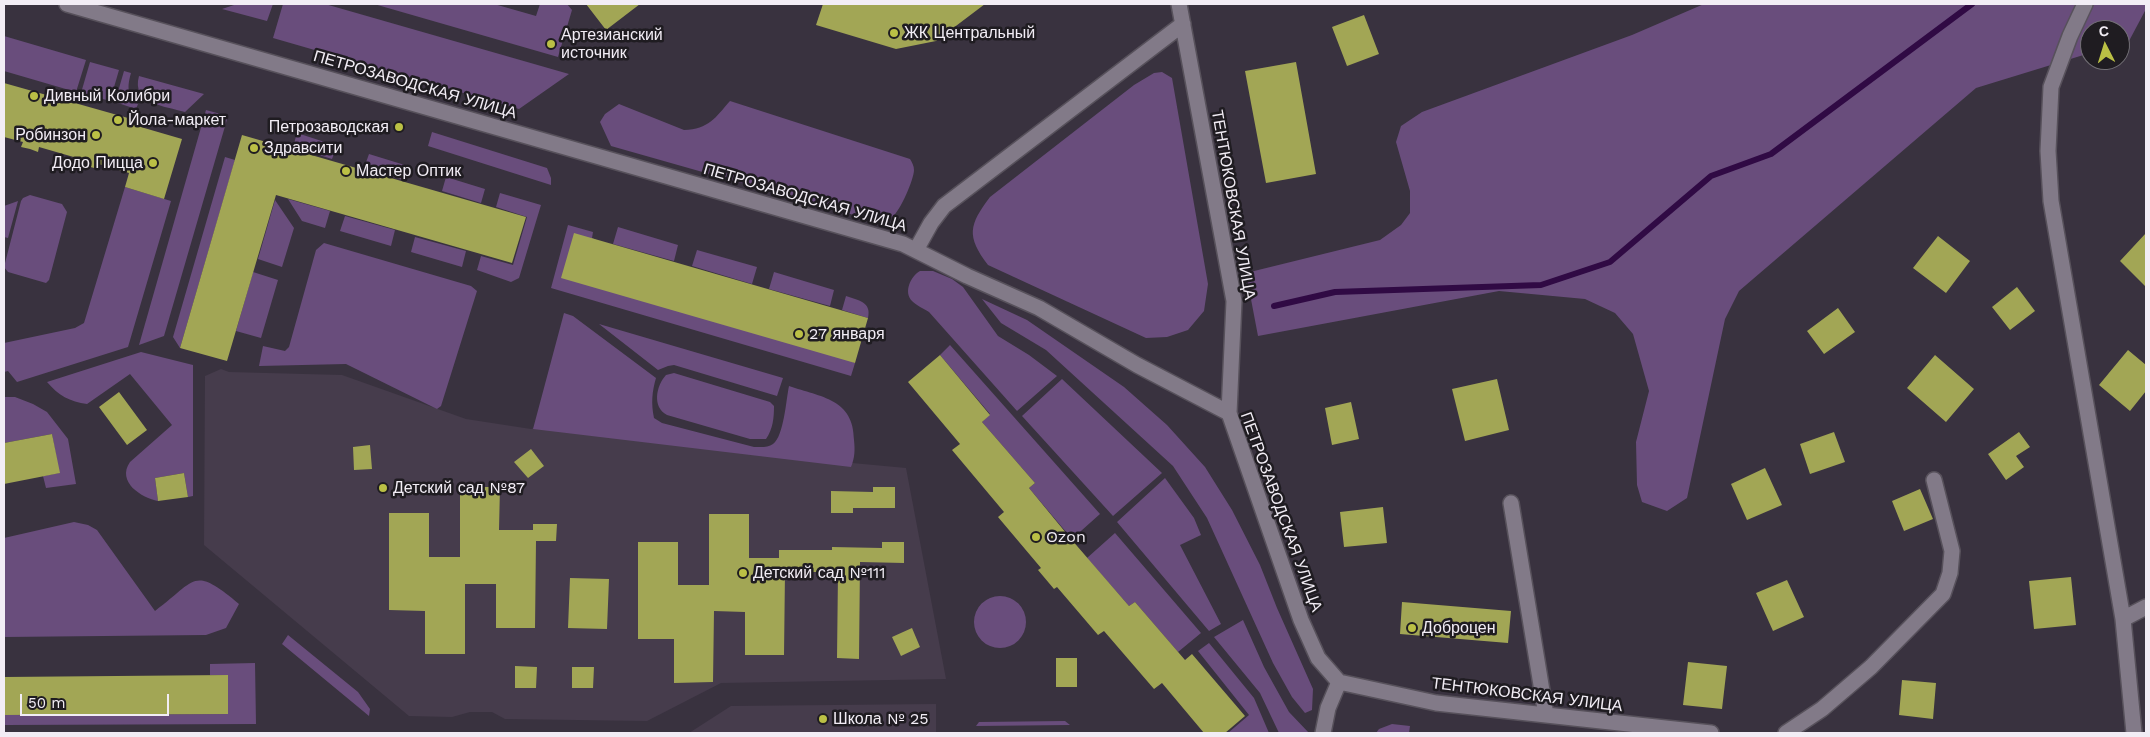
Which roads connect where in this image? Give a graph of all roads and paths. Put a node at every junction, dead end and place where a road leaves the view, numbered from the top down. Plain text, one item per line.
1 (67, 4) edge
2 (1179, 4) edge
3 (2085, 4) edge
4 (1183, 24) junction
5 (916, 250) junction
6 (1229, 413) junction
7 (1934, 480) dead end
8 (1511, 503) dead end
9 (2146, 607) edge
10 (2123, 619) junction
11 (1339, 682) junction
12 (1546, 715) junction
13 (1323, 733) edge
14 (1711, 733) edge
15 (1786, 733) edge
16 (2134, 733) edge

1 - 5 street, ПЕТРОЗАВОДСКАЯ УЛИЦА
2 - 4 street, ТЕНТЮКОВСКАЯ УЛИЦА
3 - 10 street
4 - 5 street
4 - 6 street, ТЕНТЮКОВСКАЯ УЛИЦА
5 - 6 street, ПЕТРОЗАВОДСКАЯ УЛИЦА
6 - 11 street, ПЕТРОЗАВОДСКАЯ УЛИЦА
7 - 15 street
8 - 12 street
9 - 10 street
10 - 16 street
11 - 12 street, ТЕНТЮКОВСКАЯ УЛИЦА
11 - 13 street
12 - 14 street, ТЕНТЮКОВСКАЯ УЛИЦА

